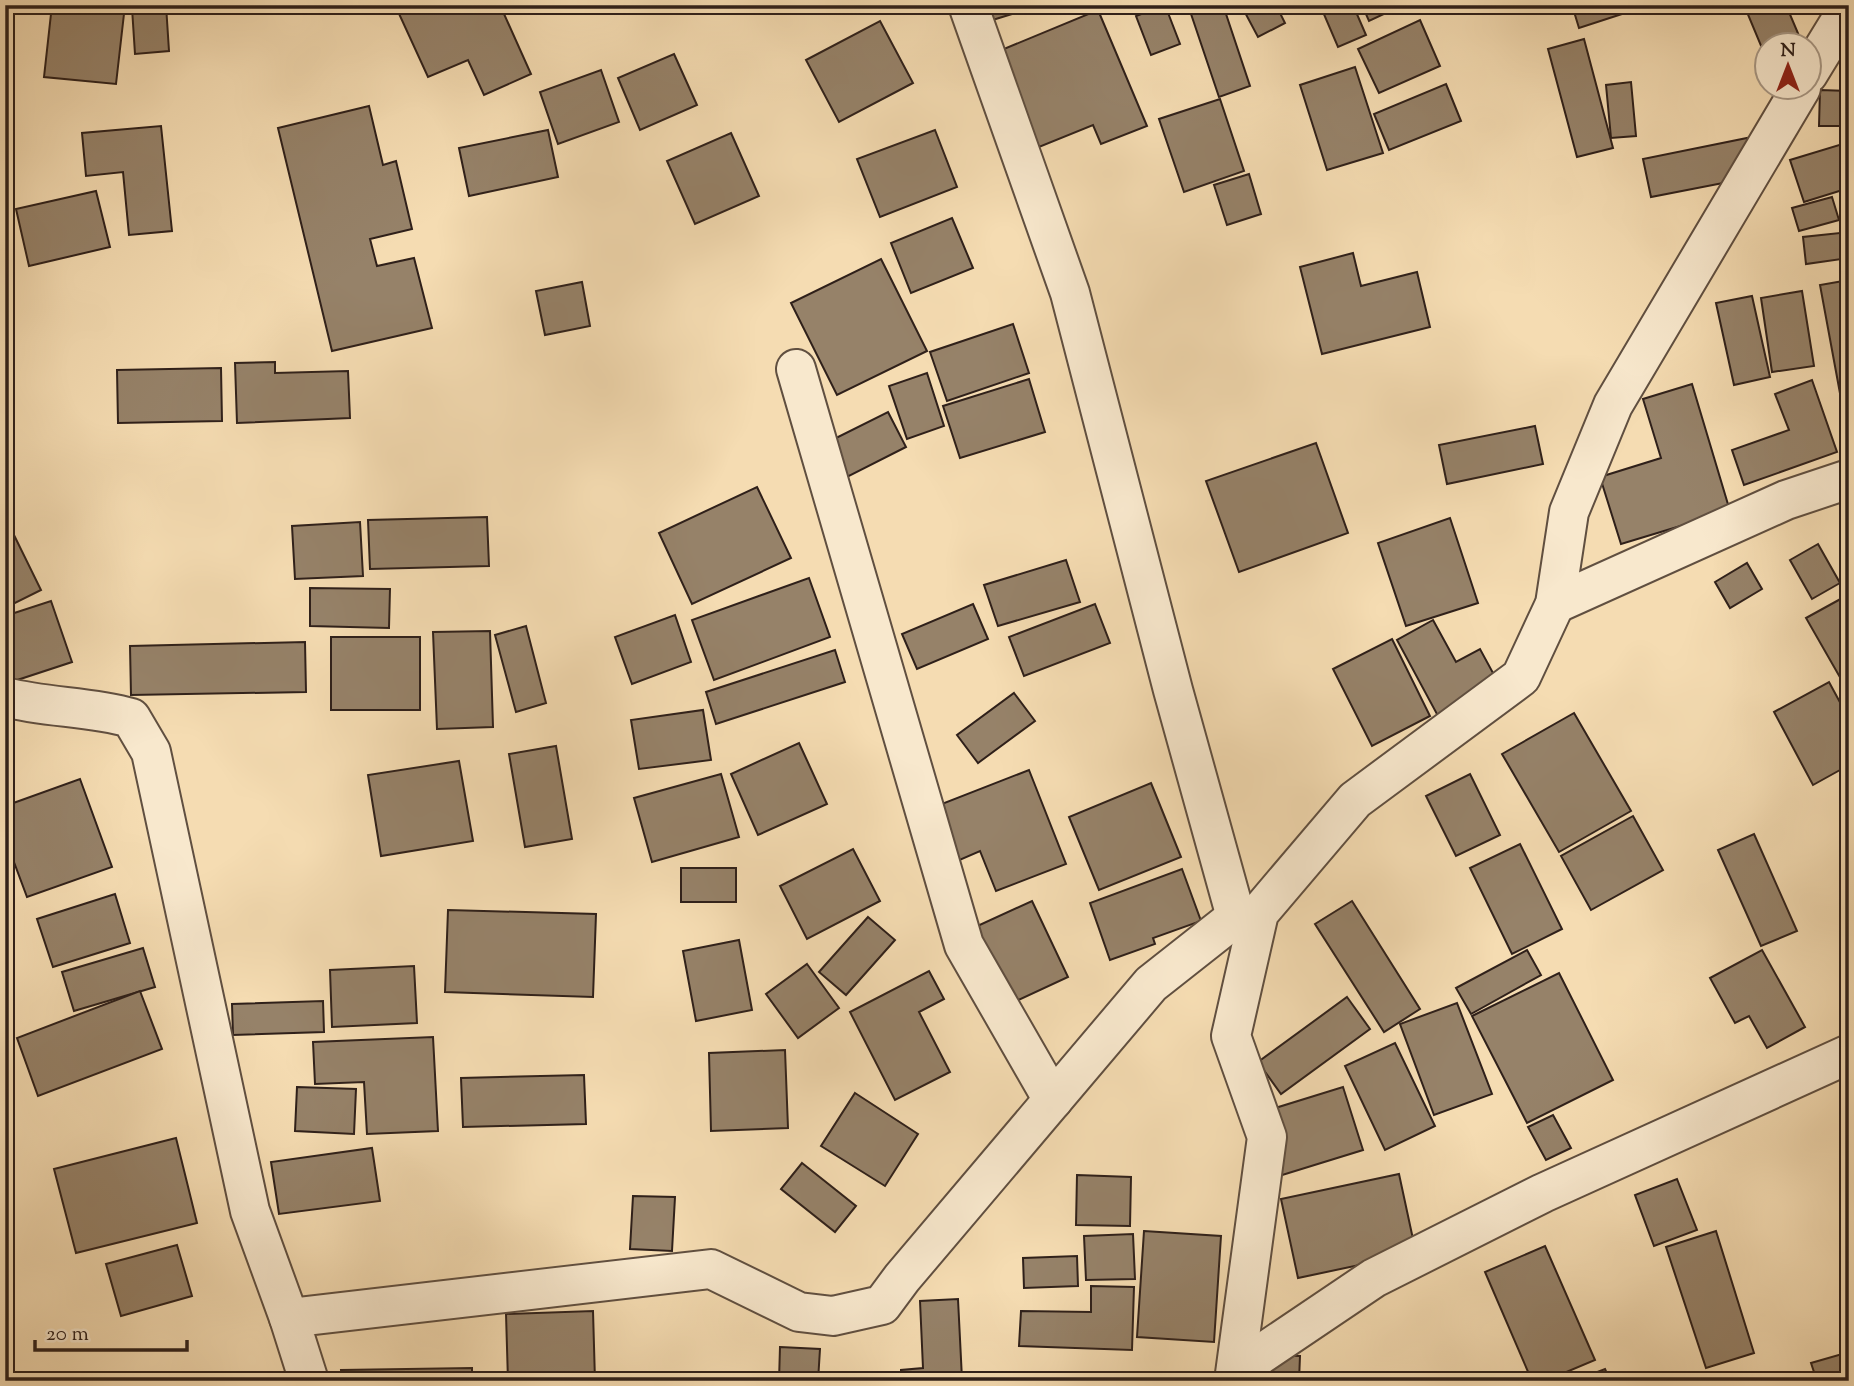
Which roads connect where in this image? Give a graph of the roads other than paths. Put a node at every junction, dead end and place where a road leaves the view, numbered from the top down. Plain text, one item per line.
1 (968, 5) edge
2 (1849, 6) edge
3 (1822, 51) edge
4 (1793, 102) edge
5 (796, 369) dead end
6 (1849, 479) edge
7 (1555, 604) junction
8 (5, 697) edge
9 (1247, 915) junction
10 (1849, 1054) edge
11 (1053, 1100) junction
12 (289, 1318) junction
13 (1235, 1376) edge
14 (309, 1381) edge

1 - 9 street
2 - 3 street
4 - 7 street
5 - 11 street
6 - 7 street
7 - 9 street
8 - 12 street
9 - 11 street
9 - 13 street
10 - 13 street
11 - 12 street
12 - 14 street

